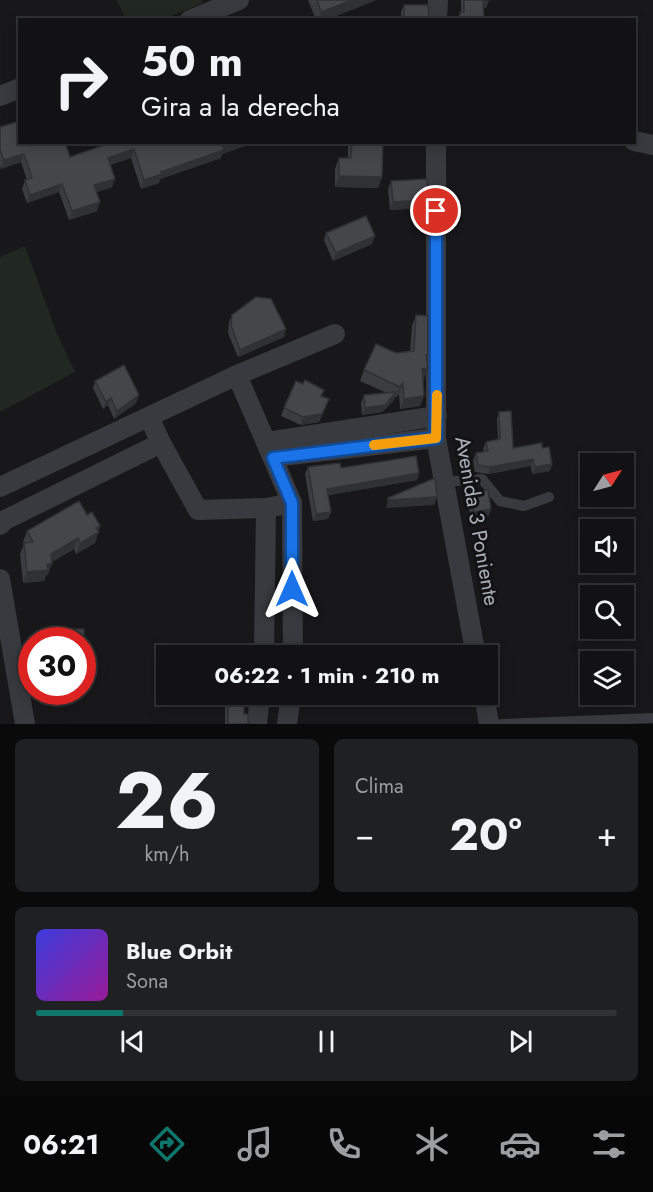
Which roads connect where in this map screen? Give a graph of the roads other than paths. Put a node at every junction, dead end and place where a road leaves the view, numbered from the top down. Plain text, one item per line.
1 (239, 0) edge
2 (438, 0) edge
3 (195, 18) edge
4 (437, 18) edge
5 (18, 89) edge
6 (0, 96) edge
7 (636, 141) edge
8 (436, 144) edge
9 (653, 145) edge
10 (335, 334) dead end
11 (237, 375) junction
12 (437, 416) junction
13 (149, 417) junction
14 (436, 438) junction
15 (161, 443) junction
16 (270, 450) junction
17 (443, 482) junction
18 (0, 487) edge
19 (549, 497) dead end
20 (292, 503) junction
21 (266, 508) junction
22 (0, 525) edge
23 (0, 579) edge
24 (264, 645) edge
25 (293, 645) edge
26 (474, 645) edge
27 (259, 705) edge
28 (290, 705) edge
29 (486, 705) edge
30 (653, 718) edge
31 (25, 724) edge
32 (257, 724) edge
33 (287, 724) edge
34 (489, 724) edge
35 (501, 724) edge

1 - 3 street
2 - 4 street
5 - 6 street
7 - 9 street
8 - 12 street, Avenida 3 Poniente
10 - 11 street
11 - 13 street
11 - 16 street
12 - 14 street, Avenida 3 Poniente
12 - 16 street
13 - 15 street
13 - 18 street
14 - 16 street
14 - 17 street, Avenida 3 Poniente
15 - 21 street
15 - 22 street
16 - 20 street
17 - 19 lane
17 - 26 street, Avenida 3 Poniente
20 - 21 street
20 - 25 street
21 - 24 street
23 - 31 street
27 - 32 street
28 - 33 street
29 - 34 street
30 - 35 lane

